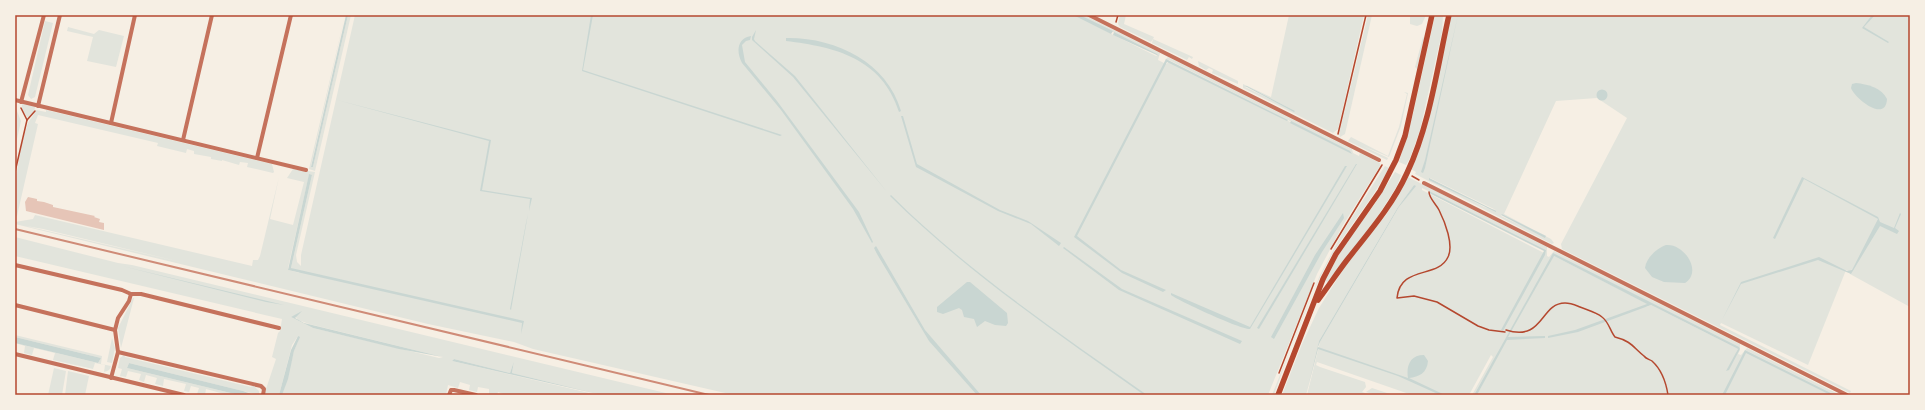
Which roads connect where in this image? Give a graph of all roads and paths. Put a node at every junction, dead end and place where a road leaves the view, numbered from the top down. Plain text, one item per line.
1 (44, 15) edge
2 (60, 15) edge
3 (135, 15) edge
4 (212, 15) edge
5 (291, 15) edge
6 (1088, 15) edge
7 (1366, 15) edge
8 (1432, 15) edge
9 (1449, 15) edge
10 (15, 100) edge
11 (21, 102) junction
12 (38, 106) junction
13 (28, 120) junction
14 (111, 123) junction
15 (1335, 137) junction
16 (183, 140) junction
17 (257, 158) junction
18 (1379, 160) dead end
19 (306, 170) dead end
20 (15, 172) edge
21 (1424, 183) dead end
22 (1429, 189) dead end
23 (15, 265) edge
24 (131, 294) junction
25 (15, 305) edge
26 (1315, 305) junction
27 (278, 328) dead end
28 (115, 330) junction
29 (118, 352) junction
30 (15, 354) edge
31 (111, 378) junction
32 (165, 393) edge
33 (183, 395) edge
34 (263, 395) edge
35 (449, 395) edge
36 (476, 395) edge
37 (1278, 395) edge
38 (1668, 395) edge
39 (1846, 395) edge

1 - 11 street
2 - 12 street
3 - 14 street
4 - 16 street
5 - 17 street
6 - 15 street
7 - 15 path
8 - 26 main road
9 - 26 main road
10 - 11 street
11 - 12 street
11 - 13 path
12 - 13 path
12 - 14 street
13 - 20 path
14 - 16 street
15 - 18 street
16 - 17 street
17 - 19 street
21 - 39 street
22 - 38 path
23 - 24 street
24 - 27 street
24 - 28 street
25 - 28 street
26 - 37 main road
28 - 29 street
29 - 31 street
29 - 34 street
30 - 31 street
31 - 32 street
32 - 33 street
35 - 36 street

